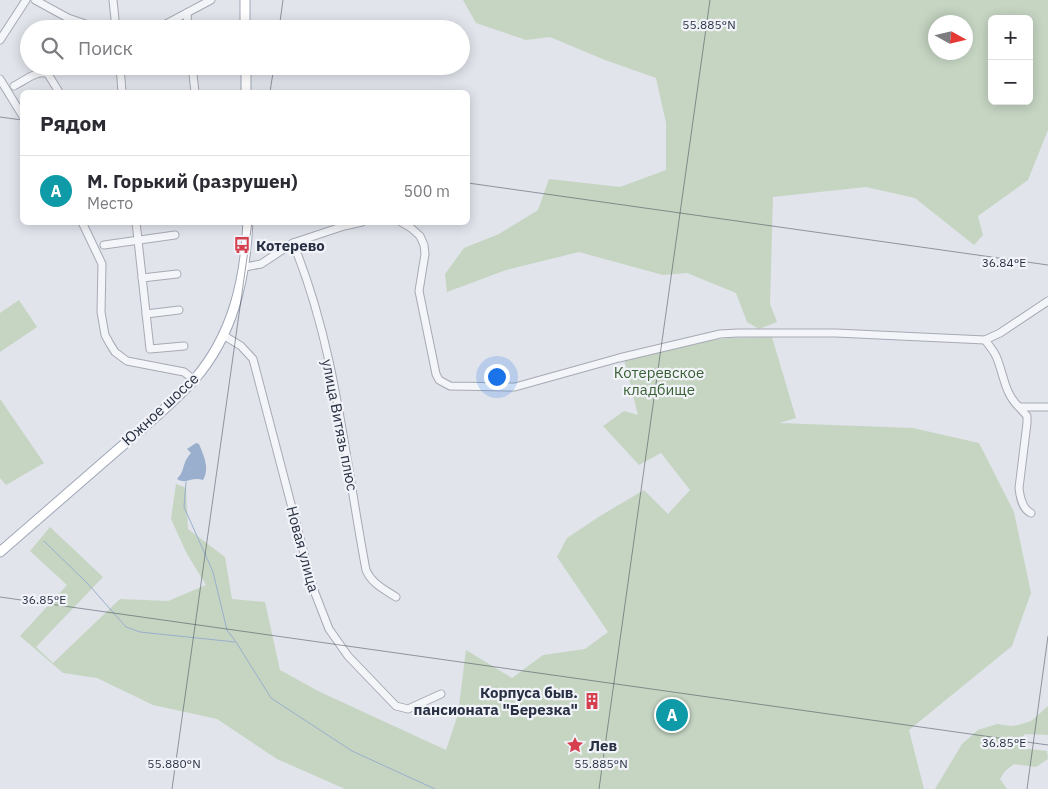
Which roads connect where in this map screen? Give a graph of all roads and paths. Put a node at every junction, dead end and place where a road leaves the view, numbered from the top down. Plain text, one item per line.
1 (26, 0) edge
2 (35, 0) edge
3 (112, 0) edge
4 (193, 0) edge
5 (211, 0) edge
6 (245, 0) edge
7 (190, 12) junction
8 (74, 20) edge
9 (115, 20) edge
10 (174, 20) edge
11 (189, 20) edge
12 (245, 20) edge
13 (0, 40) edge
14 (35, 75) edge
15 (49, 75) edge
16 (121, 75) edge
17 (193, 75) edge
18 (246, 75) edge
19 (0, 78) edge
20 (14, 86) dead end
21 (57, 90) edge
22 (122, 90) edge
23 (195, 90) edge
24 (246, 90) edge
25 (20, 112) edge
26 (83, 225) edge
27 (136, 225) edge
28 (248, 225) edge
29 (348, 225) edge
30 (406, 225) edge
31 (175, 234) dead end
32 (138, 240) junction
33 (293, 243) junction
34 (104, 245) dead end
35 (244, 266) junction
36 (176, 274) dead end
37 (142, 278) junction
38 (1048, 301) edge
39 (180, 310) dead end
40 (146, 314) junction
41 (223, 335) junction
42 (985, 340) junction
43 (184, 346) dead end
44 (194, 380) junction
45 (1019, 407) junction
46 (1048, 407) edge
47 (1032, 513) dead end
48 (0, 552) edge
49 (396, 597) dead end
50 (441, 694) dead end

1 - 13 street
2 - 8 street
3 - 9 street
4 - 7 street
5 - 7 street
6 - 12 main road
7 - 10 street
7 - 11 street
14 - 20 street
15 - 21 street
16 - 22 street
17 - 23 street
18 - 24 main road
19 - 25 street
26 - 44 street
27 - 32 street
28 - 35 main road, Южное шоссе
29 - 33 street
30 - 42 street
31 - 32 street
32 - 34 street
32 - 37 street
33 - 35 street
33 - 49 street, улица Витязь плюс
35 - 41 main road, Южное шоссе
36 - 37 street
37 - 40 street
38 - 42 street
39 - 40 street
40 - 43 street
41 - 44 main road, Южное шоссе
41 - 50 street, Новая улица
42 - 45 street
44 - 48 main road, Южное шоссе
45 - 46 street
45 - 47 street

